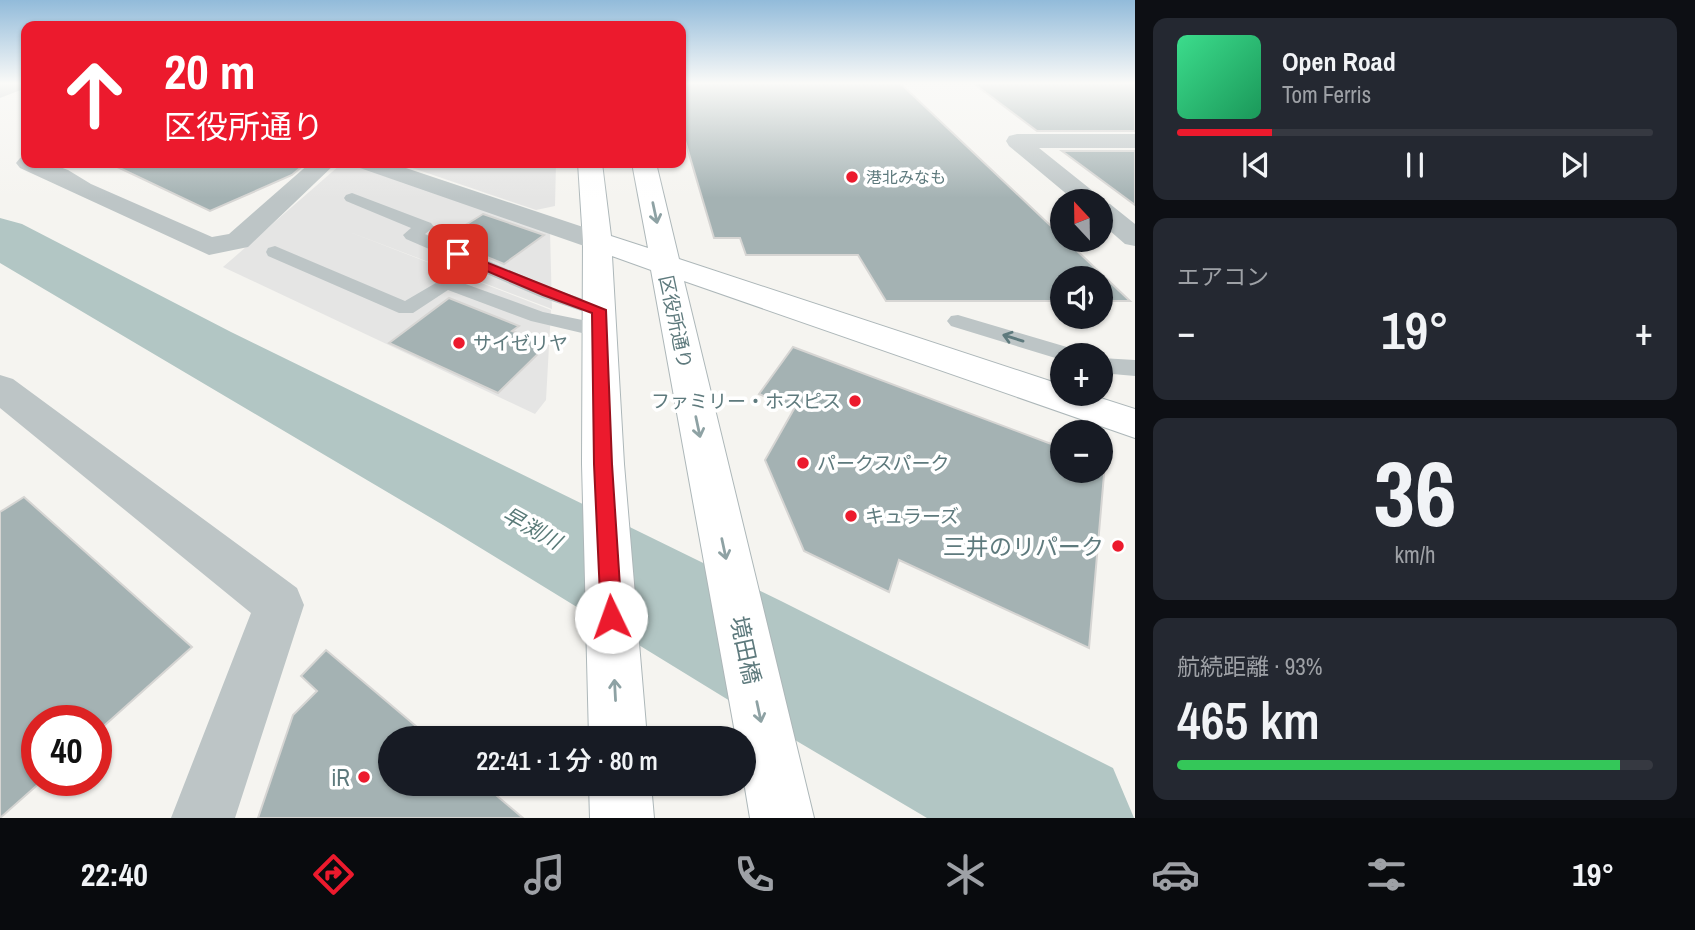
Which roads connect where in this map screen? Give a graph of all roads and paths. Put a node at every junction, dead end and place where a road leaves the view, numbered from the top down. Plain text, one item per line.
1 (1135, 141) edge
2 (42, 168) edge
3 (318, 168) edge
4 (383, 168) edge
5 (590, 168) edge
6 (645, 168) edge
7 (1075, 189) edge
8 (352, 198) dead end
9 (1113, 220) edge
10 (1135, 238) edge
11 (597, 241) junction
12 (275, 251) dead end
13 (664, 264) junction
14 (599, 320) junction
15 (958, 321) dead end
16 (1050, 349) edge
17 (1113, 368) edge
18 (1135, 368) edge
19 (0, 388) edge
20 (1135, 424) edge
21 (709, 482) joint
22 (617, 726) edge
23 (621, 796) edge
24 (203, 818) edge
25 (622, 818) edge
26 (782, 818) edge

1 - 7 street
2 - 3 street
4 - 11 street
5 - 11 street
6 -> 13 street, 区役所通り
8 - 14 lane
9 - 10 street
11 - 13 street
11 - 14 street
12 - 14 lane
13 - 20 street
13 -> 21 street, 区役所通り
22 -> 14 street
16 -> 15 lane
17 - 18 lane
19 - 24 street
21 -> 26 street, 境田橋
23 - 25 street

